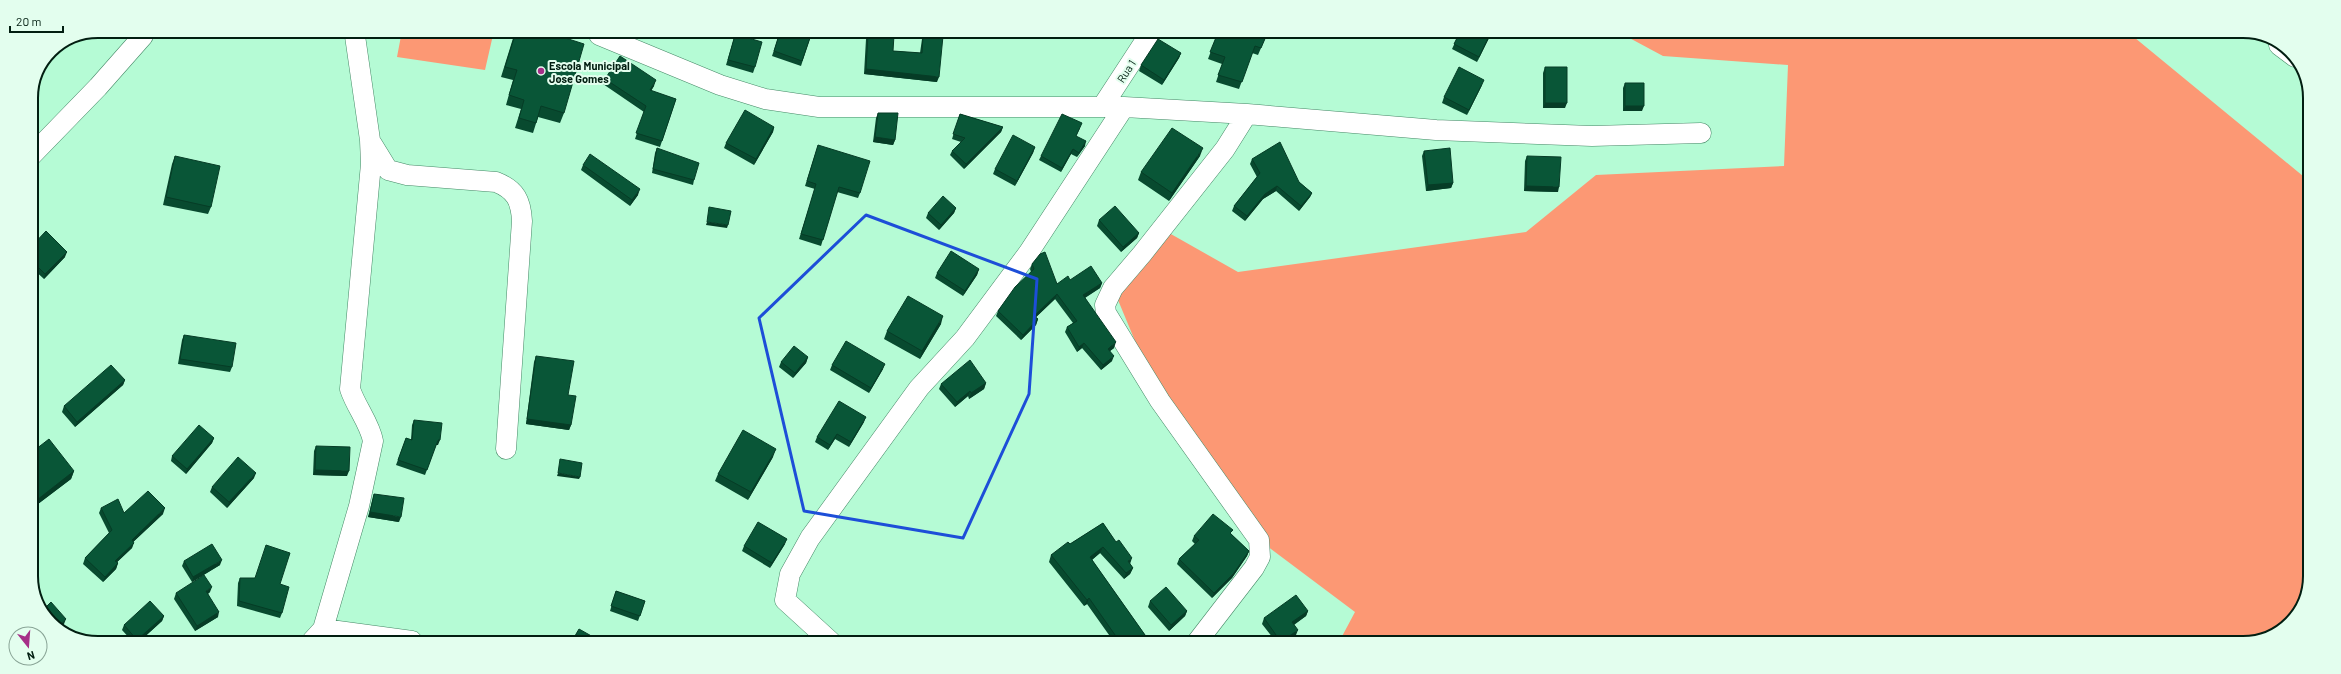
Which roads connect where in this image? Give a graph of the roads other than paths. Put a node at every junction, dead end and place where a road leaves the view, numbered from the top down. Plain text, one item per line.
1 (141, 38) edge
2 (355, 38) edge
3 (606, 38) edge
4 (1147, 38) edge
5 (1102, 107) junction
6 (1124, 108) junction
7 (1247, 114) junction
8 (1701, 133) dead end
9 (370, 140) junction
10 (38, 149) edge
11 (506, 449) dead end
12 (318, 635) edge
13 (334, 636) edge
14 (824, 636) edge
15 (1202, 636) edge

1 - 10 street
2 - 9 street
3 - 5 street
4 - 5 street, Rua 1
5 - 6 street
6 - 7 street
6 - 14 street
7 - 8 street
7 - 15 street
9 - 11 street
9 - 12 street
12 - 13 street

